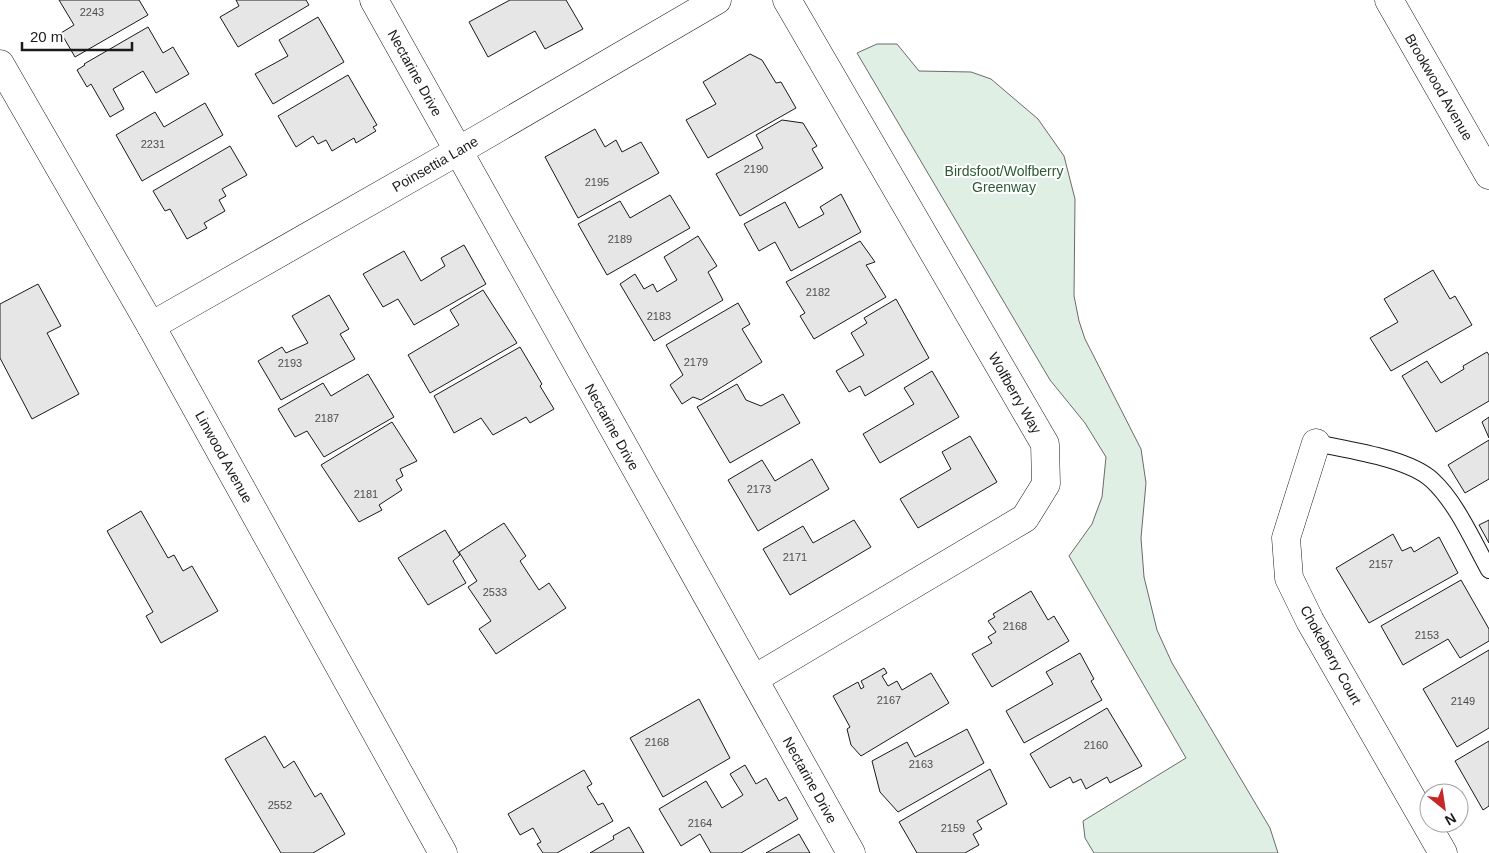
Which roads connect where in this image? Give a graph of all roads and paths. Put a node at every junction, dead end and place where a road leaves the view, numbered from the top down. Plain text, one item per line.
1 (374, 0) edge
2 (717, 0) edge
3 (787, 0) edge
4 (1389, 0) edge
5 (0, 64) edge
6 (458, 151) junction
7 (1489, 175) edge
8 (151, 326) junction
9 (1316, 443) joint
10 (1489, 570) edge
11 (754, 679) junction
12 (443, 853) edge
13 (851, 853) edge
14 (1443, 853) edge

1 - 6 street, Nectarine Drive
2 - 6 street, Poinsettia Lane
3 - 11 street, Wolfberry Way
4 - 7 street, Brookwood Avenue
5 - 8 street, Linwood Avenue
6 - 8 street, Poinsettia Lane
6 - 11 street, Nectarine Drive
8 - 12 street, Linwood Avenue
9 - 10 lane
9 - 14 street, Chokeberry Court
11 - 13 street, Nectarine Drive

